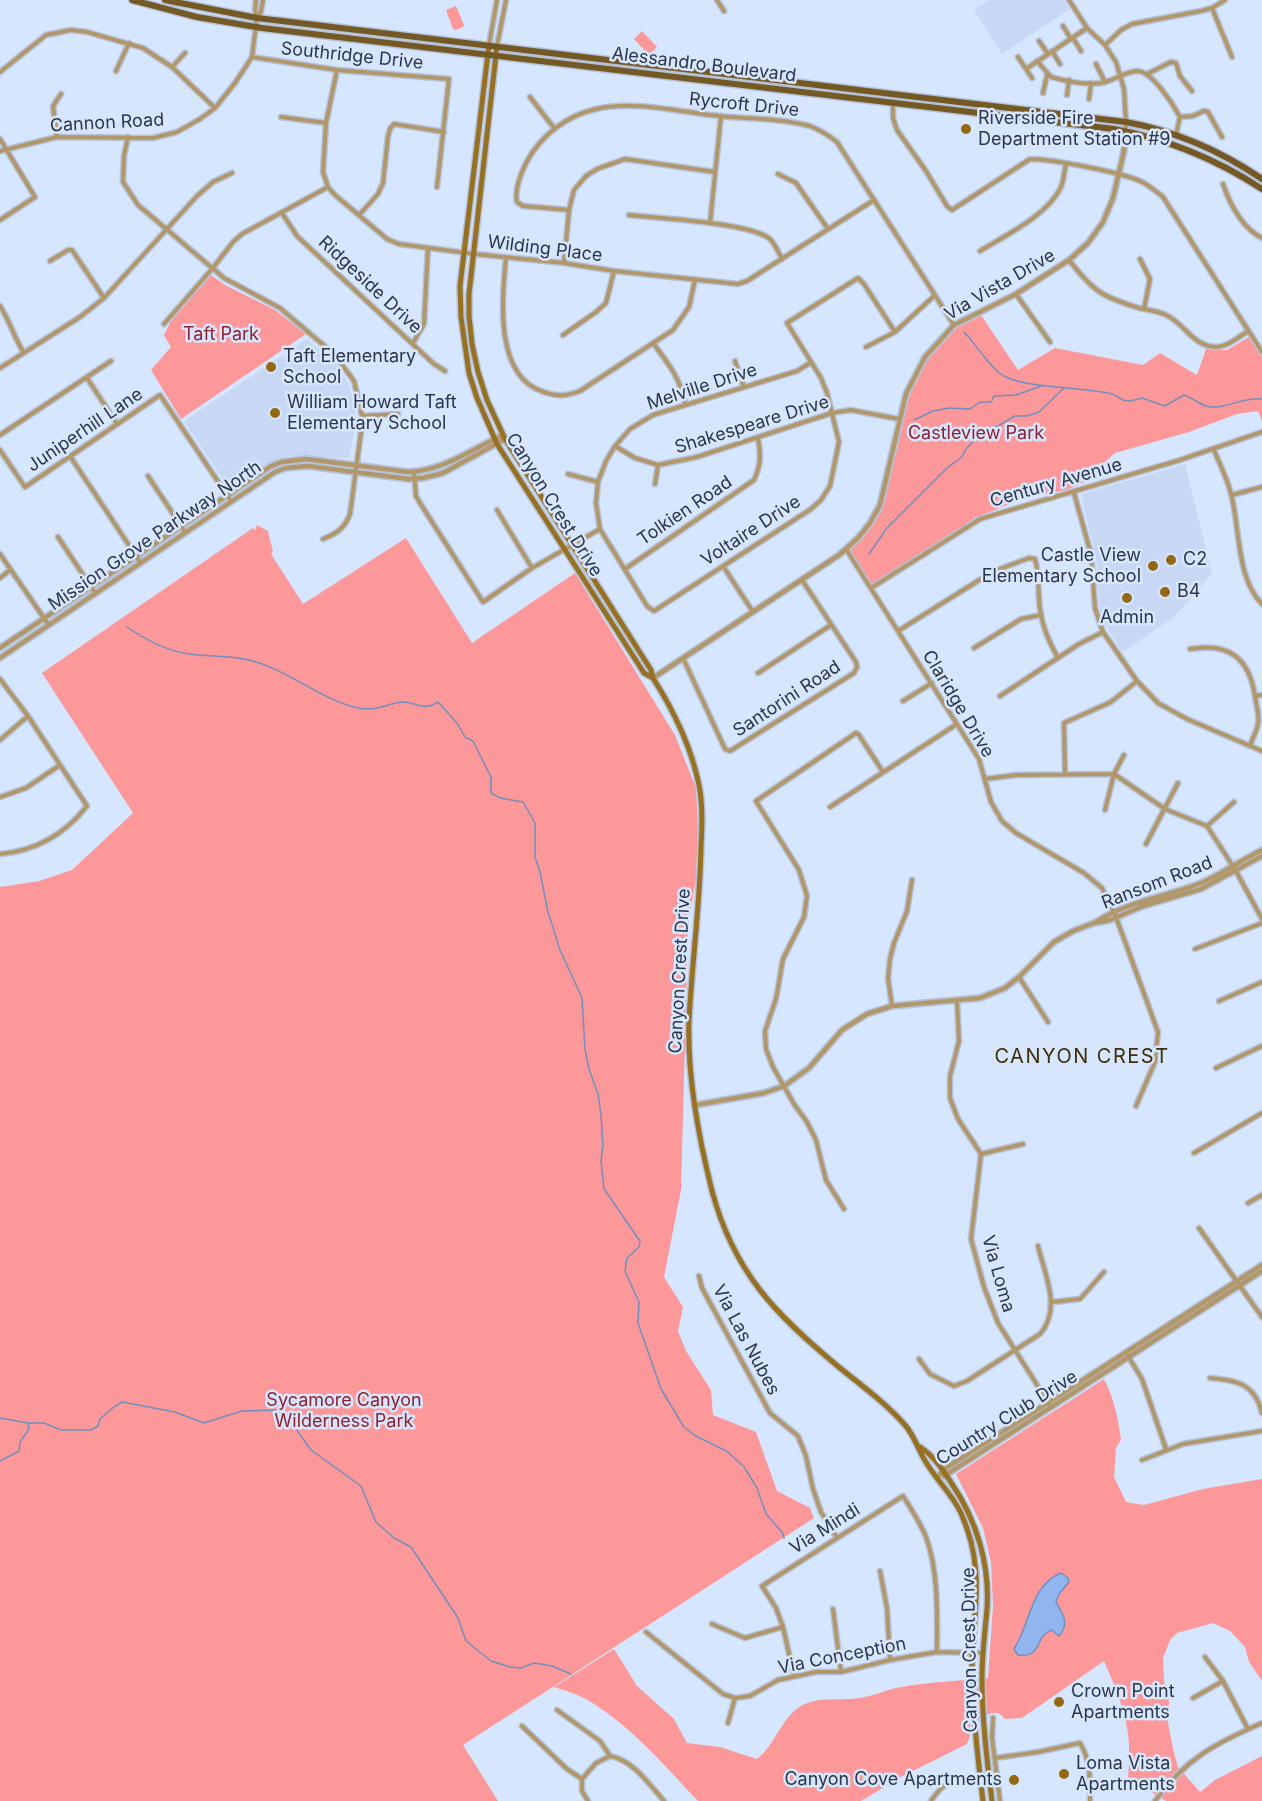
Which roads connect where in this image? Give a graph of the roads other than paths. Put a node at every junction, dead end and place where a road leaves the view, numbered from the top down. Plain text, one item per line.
1 (132, 0) edge
2 (165, 0) edge
3 (256, 0) edge
4 (263, 0) edge
5 (497, 0) edge
6 (506, 0) edge
7 (717, 0) edge
8 (1069, 0) edge
9 (1225, 0) edge
10 (1212, 8) junction
11 (724, 11) dead end
12 (257, 18) junction
13 (1063, 26) dead end
14 (256, 27) junction
15 (1087, 28) junction
16 (1072, 38) junction
17 (1039, 41) dead end
18 (129, 43) junction
19 (489, 45) junction
20 (1105, 45) junction
21 (496, 46) junction
22 (1081, 51) dead end
23 (185, 53) dead end
24 (1050, 53) junction
25 (492, 54) junction
26 (252, 57) junction
27 (1018, 57) dead end
28 (1232, 57) dead end
29 (1037, 61) junction
30 (1060, 64) dead end
31 (1096, 64) dead end
32 (172, 67) junction
33 (1026, 69) junction
34 (338, 70) junction
35 (116, 71) dead end
36 (0, 72) edge
37 (1147, 74) junction
38 (1047, 75) junction
39 (1121, 76) junction
40 (1032, 78) dead end
41 (1069, 80) junction
42 (1105, 82) junction
43 (1091, 83) junction
44 (1192, 91) dead end
45 (61, 93) dead end
46 (1043, 93) dead end
47 (1067, 95) dead end
48 (530, 97) dead end
49 (1089, 99) dead end
50 (893, 103) junction
51 (214, 108) junction
52 (721, 116) junction
53 (281, 117) dead end
54 (1180, 117) junction
55 (1126, 122) junction
56 (326, 123) junction
57 (554, 128) junction
58 (1126, 131) junction
59 (444, 132) junction
60 (1176, 136) junction
61 (57, 137) junction
62 (129, 137) junction
63 (1222, 137) dead end
64 (0, 139) edge
65 (7, 150) junction
66 (0, 151) edge
67 (1066, 164) junction
68 (715, 172) junction
69 (232, 173) dead end
70 (778, 174) dead end
71 (1119, 175) junction
72 (1262, 178) edge
73 (1223, 183) dead end
74 (437, 187) dead end
75 (328, 188) junction
76 (1262, 189) edge
77 (874, 200) junction
78 (569, 210) junction
79 (282, 213) junction
80 (629, 214) dead end
81 (358, 215) junction
82 (0, 220) edge
83 (710, 223) junction
84 (828, 229) junction
85 (166, 230) junction
86 (1262, 238) edge
87 (428, 248) junction
88 (980, 251) dead end
89 (463, 253) junction
90 (474, 254) junction
91 (506, 257) junction
92 (782, 259) junction
93 (1140, 259) dead end
94 (1069, 260) junction
95 (50, 261) dead end
96 (564, 262) junction
97 (213, 269) junction
98 (614, 271) junction
99 (695, 280) junction
100 (1016, 294) junction
101 (935, 295) junction
102 (104, 298) junction
103 (0, 306) edge
104 (1144, 309) junction
105 (164, 324) dead end
106 (954, 325) junction
107 (1248, 331) junction
108 (895, 332) junction
109 (563, 335) dead end
110 (1050, 342) dead end
111 (413, 343) junction
112 (653, 343) junction
113 (866, 347) dead end
114 (1262, 352) edge
115 (24, 353) junction
116 (111, 361) dead end
117 (735, 361) dead end
118 (810, 363) junction
119 (0, 368) edge
120 (445, 371) dead end
121 (87, 378) junction
122 (744, 387) junction
123 (685, 404) junction
124 (832, 413) junction
125 (398, 414) dead end
126 (362, 416) junction
127 (899, 419) junction
128 (117, 424) junction
129 (1262, 432) edge
130 (0, 435) edge
131 (504, 437) junction
132 (758, 439) junction
133 (496, 441) junction
134 (615, 446) junction
135 (1214, 449) junction
136 (0, 450) edge
137 (70, 456) junction
138 (658, 465) junction
139 (357, 466) junction
140 (356, 472) junction
141 (568, 474) dead end
142 (414, 475) junction
143 (148, 476) dead end
144 (598, 482) junction
145 (655, 484) dead end
146 (1262, 487) edge
147 (1074, 492) junction
148 (226, 495) junction
149 (1232, 495) junction
150 (231, 501) junction
151 (497, 510) dead end
152 (181, 526) junction
153 (600, 529) junction
154 (185, 532) junction
155 (58, 537) dead end
156 (322, 539) dead end
157 (571, 544) junction
158 (564, 549) junction
159 (846, 549) junction
160 (0, 554) edge
161 (136, 556) junction
162 (140, 562) junction
163 (723, 566) junction
164 (532, 568) junction
165 (625, 569) junction
166 (10, 570) junction
167 (0, 578) edge
168 (802, 580) junction
169 (90, 587) junction
170 (871, 588) junction
171 (94, 593) junction
172 (1262, 604) edge
173 (654, 611) joint
174 (753, 612) junction
175 (1041, 615) junction
176 (44, 619) junction
177 (48, 624) junction
178 (831, 625) junction
179 (898, 631) junction
180 (1103, 632) junction
181 (0, 648) edge
182 (974, 648) dead end
183 (1190, 649) dead end
184 (0, 658) edge
185 (683, 658) junction
186 (1058, 658) junction
187 (758, 673) dead end
188 (653, 678) junction
189 (0, 680) edge
190 (1137, 681) junction
191 (932, 683) junction
192 (1262, 695) edge
193 (1000, 696) dead end
194 (1255, 696) junction
195 (903, 701) dead end
196 (28, 716) junction
197 (957, 724) junction
198 (0, 740) edge
199 (1250, 746) junction
200 (1262, 751) edge
201 (1124, 755) dead end
202 (60, 765) junction
203 (883, 772) junction
204 (1065, 774) junction
205 (1114, 774) junction
206 (984, 779) junction
207 (1178, 783) dead end
208 (0, 798) edge
209 (1234, 801) dead end
210 (830, 807) dead end
211 (1165, 808) junction
212 (1105, 810) dead end
213 (1207, 826) junction
214 (1146, 844) dead end
215 (1262, 849) edge
216 (0, 854) edge
217 (1262, 856) edge
218 (1233, 866) junction
219 (1236, 871) junction
220 (912, 880) dead end
221 (1115, 915) junction
222 (1262, 921) edge
223 (1195, 950) dead end
224 (1019, 977) junction
225 (1262, 982) edge
226 (957, 1001) junction
227 (1219, 1001) dead end
228 (892, 1006) junction
229 (1048, 1022) dead end
230 (1262, 1046) edge
231 (1216, 1068) dead end
232 (784, 1086) junction
233 (696, 1105) junction
234 (1136, 1106) dead end
235 (1262, 1113) edge
236 (1023, 1144) dead end
237 (1194, 1153) dead end
238 (981, 1154) junction
239 (1262, 1195) edge
240 (1248, 1203) dead end
241 (844, 1209) dead end
242 (1199, 1228) dead end
243 (1038, 1246) dead end
244 (1262, 1265) edge
245 (1262, 1271) edge
246 (1104, 1272) dead end
247 (699, 1276) dead end
248 (1238, 1283) junction
249 (1052, 1302) junction
250 (1262, 1317) edge
251 (1015, 1350) junction
252 (1128, 1355) junction
253 (919, 1359) dead end
254 (1210, 1378) dead end
255 (1050, 1405) junction
256 (1262, 1413) edge
257 (1262, 1431) edge
258 (920, 1447) junction
259 (1166, 1449) junction
260 (1142, 1460) dead end
261 (944, 1473) junction
262 (938, 1477) junction
263 (837, 1538) junction
264 (880, 1571) dead end
265 (833, 1609) dead end
266 (712, 1624) dead end
267 (783, 1627) junction
268 (646, 1632) dead end
269 (937, 1652) junction
270 (972, 1653) junction
271 (982, 1653) junction
272 (1205, 1657) dead end
273 (890, 1660) junction
274 (841, 1672) junction
275 (794, 1676) junction
276 (1223, 1681) junction
277 (735, 1698) junction
278 (1193, 1698) dead end
279 (557, 1710) dead end
280 (993, 1718) dead end
281 (728, 1723) dead end
282 (1262, 1723) edge
283 (522, 1726) dead end
284 (1248, 1729) junction
285 (610, 1756) junction
286 (995, 1758) junction
287 (582, 1779) junction
288 (967, 1779) dead end
289 (588, 1801) edge
290 (664, 1801) edge
291 (931, 1801) edge
292 (983, 1801) edge
293 (992, 1801) edge
294 (999, 1801) edge
295 (1090, 1801) edge
296 (1155, 1801) edge

1 - 14 main road, Alessandro Boulevard
2 - 12 main road, Alessandro Boulevard
3 - 12 street, Cannon Road
4 - 12 street, Cannon Road
5 - 19 street
6 - 21 street
7 - 11 street
8 - 15 street, Via Vista Drive
9 - 10 street
10 - 20 street
10 - 28 street
12 - 14 street, Cannon Road
12 - 19 main road, Alessandro Boulevard
13 - 16 street
14 - 25 main road, Alessandro Boulevard
14 - 26 street, Cannon Road
15 - 16 street
15 - 20 street, Via Vista Drive
16 - 22 street
16 - 24 street
17 - 24 street
18 - 32 street
18 - 35 street
18 - 36 street
19 - 21 main road, Alessandro Boulevard
19 - 25 main road, Canyon Crest Drive
20 - 39 street, Via Vista Drive
21 - 25 main road, Canyon Crest Drive
21 - 55 main road, Alessandro Boulevard
23 - 32 street
24 - 29 street
24 - 30 street
25 - 50 main road, Alessandro Boulevard
25 - 89 main road, Canyon Crest Drive
25 - 90 main road, Canyon Crest Drive
26 - 34 street, Southridge Drive
26 - 51 street, Cannon Road
27 - 33 street
29 - 33 street
29 - 38 street
31 - 42 street
32 - 51 street
33 - 40 street
34 - 56 street
34 - 59 street, Southridge Drive
37 - 39 street
37 - 44 street
37 - 54 street
38 - 41 street
38 - 46 street
39 - 42 street
39 - 55 street, Via Vista Drive
41 - 43 street
41 - 47 street
42 - 43 street
43 - 49 street
45 - 61 street
48 - 57 street
50 - 58 main road, Alessandro Boulevard
50 - 67 street
51 - 62 street, Cannon Road
52 - 57 street, Rycroft Drive
52 - 68 street
52 - 77 street, Rycroft Drive
53 - 56 street
54 - 60 street
54 - 63 street
55 - 58 street, Via Vista Drive
55 - 60 main road, Alessandro Boulevard
56 - 75 street
57 - 78 street, Rycroft Drive
58 - 71 street, Via Vista Drive
58 - 76 main road, Alessandro Boulevard
59 - 74 street
59 - 81 street
60 - 72 main road, Alessandro Boulevard
61 - 62 street, Cannon Road
61 - 65 street, Cannon Road
62 - 85 street
64 - 65 street
65 - 66 street, Cannon Road
65 - 82 street
67 - 71 street
67 - 88 street
68 - 78 street
68 - 83 street
69 - 85 street
70 - 84 street
71 - 94 street, Via Vista Drive
71 - 107 street
73 - 86 street
75 - 79 street
75 - 81 street, Wilding Place
77 - 84 street, Wilding Place
77 - 101 street, Rycroft Drive
78 - 96 street
79 - 97 street
79 - 111 street, Ridgeside Drive
80 - 83 street
81 - 87 street, Wilding Place
83 - 92 street
84 - 92 street, Wilding Place
85 - 97 street
85 - 102 street
87 - 89 street, Wilding Place
87 - 111 street
89 - 90 street, Wilding Place
89 - 133 main road, Canyon Crest Drive
90 - 91 street, Wilding Place
90 - 131 main road, Canyon Crest Drive
91 - 96 street, Wilding Place
91 - 112 street
92 - 99 street, Wilding Place
93 - 104 street
94 - 100 street, Via Vista Drive
94 - 104 street
95 - 102 street
96 - 98 street, Wilding Place
97 - 105 street
97 - 126 street
98 - 99 street, Wilding Place
98 - 109 street
99 - 112 street
100 - 106 street, Via Vista Drive
100 - 110 street
101 - 106 street, Rycroft Drive
101 - 108 street
102 - 115 street
103 - 115 street
104 - 107 street
106 - 127 street, Via Vista Drive
107 - 114 street
108 - 113 street
108 - 118 street, Voltaire Drive
111 - 120 street, Ridgeside Drive
112 - 123 street
115 - 119 street
116 - 121 street
117 - 122 street
118 - 122 street, Melville Drive
118 - 124 street, Voltaire Drive
121 - 128 street
121 - 130 street
122 - 123 street, Melville Drive
123 - 134 street, Melville Drive
124 - 127 street, Shakespeare Drive
124 - 132 street, Shakespeare Drive
124 - 163 street, Voltaire Drive
125 - 126 street
126 - 139 street
127 - 159 street, Via Vista Drive
128 - 137 street, Juniperhill Lane
128 - 148 street, Juniperhill Lane
129 - 135 street, Century Avenue
131 - 133 street, Mission Grove Parkway North
131 - 157 main road, Canyon Crest Drive
132 - 138 street, Shakespeare Drive
132 - 165 street, Tolkien Road
133 - 142 street, Mission Grove Parkway North
133 - 158 main road, Canyon Crest Drive
134 - 138 street, Shakespeare Drive
134 - 144 street, Melville Drive
135 - 147 street, Century Avenue
135 - 149 street
136 - 137 street, Juniperhill Lane
137 - 161 street
138 - 145 street
139 - 140 street
139 - 142 street, Mission Grove Parkway North
139 - 148 street, Mission Grove Parkway North
140 - 142 street, Mission Grove Parkway North
140 - 150 street, Mission Grove Parkway North
140 - 156 street
141 - 144 street
142 - 164 street
143 - 152 street
144 - 153 street, Melville Drive
146 - 149 street
147 - 170 street, Century Avenue
147 - 180 street
148 - 150 street
148 - 152 street, Mission Grove Parkway North
149 - 172 street
150 - 154 street, Mission Grove Parkway North
151 - 164 street
152 - 154 street
152 - 161 street, Mission Grove Parkway North
153 - 157 street
153 - 165 street, Melville Drive
154 - 162 street, Mission Grove Parkway North
155 - 169 street
157 - 158 street
157 - 188 main road, Canyon Crest Drive
158 - 164 street
158 - 188 main road, Canyon Crest Drive
159 - 168 street, Via Vista Drive
159 - 170 street, Claridge Drive
160 - 166 street
161 - 162 street
161 - 169 street, Mission Grove Parkway North
162 - 171 street, Mission Grove Parkway North
163 - 173 street, Voltaire Drive
163 - 174 street
165 - 173 street, Melville Drive
166 - 167 street
166 - 176 street
168 - 174 street, Via Vista Drive
168 - 178 street
169 - 171 street
169 - 176 street, Mission Grove Parkway North
170 - 179 street, Claridge Drive
171 - 177 street, Mission Grove Parkway North
174 - 185 street, Via Vista Drive
175 - 179 street
175 - 182 street
175 - 186 street
176 - 177 street
176 - 181 street, Mission Grove Parkway North
177 - 184 street, Mission Grove Parkway North
178 - 185 street, Santorini Road
178 - 187 street
179 - 191 street, Claridge Drive
180 - 186 street
180 - 190 street
183 - 194 street
185 - 188 street, Via Vista Drive
186 - 193 street
188 - 233 main road, Canyon Crest Drive
189 - 196 street
190 - 199 street
190 - 204 street
191 - 195 street
191 - 197 street, Claridge Drive
192 - 194 street
194 - 199 street
196 - 198 street
196 - 202 street
197 - 203 street
197 - 206 street, Claridge Drive
199 - 200 street
201 - 205 street
202 - 208 street
202 - 216 street
203 - 210 street
203 - 232 street
204 - 205 street
204 - 206 street
205 - 211 street
205 - 212 street
206 - 221 street, Claridge Drive
207 - 211 street
209 - 213 street
211 - 213 street
211 - 214 street
213 - 218 street
215 - 218 street, Ransom Road
217 - 219 street, Ransom Road
218 - 219 street
218 - 221 street, Ransom Road
219 - 221 street, Ransom Road
219 - 222 street
220 - 228 street
221 - 224 street, Ransom Road
221 - 234 street, Claridge Drive
222 - 223 street
224 - 226 street, Ransom Road
224 - 229 street
225 - 227 street
226 - 228 street, Ransom Road
226 - 238 street
228 - 232 street, Ransom Road
230 - 231 street
232 - 233 street, Ransom Road
232 - 241 street
233 - 258 main road, Canyon Crest Drive
235 - 237 street
236 - 238 street
238 - 251 street, Via Loma
239 - 240 street
242 - 248 street
243 - 249 street
244 - 248 street, Country Club Drive
245 - 248 street, Country Club Drive
246 - 249 street
247 - 263 street, Via Las Nubes
248 - 250 street
248 - 252 street, Country Club Drive
249 - 251 street
251 - 253 street
251 - 255 street, Via Loma
252 - 255 street, Country Club Drive
252 - 259 street
254 - 256 street
255 - 261 street, Country Club Drive
257 - 259 street
258 - 261 main road, Canyon Crest Drive
258 - 262 main road, Canyon Crest Drive
259 - 260 street
261 - 262 street, Country Club Drive
261 - 271 main road, Canyon Crest Drive
262 - 270 main road, Canyon Crest Drive
263 - 267 street, Via Mindi
263 - 269 street, Via Mindi
264 - 273 street
265 - 274 street
266 - 267 street
267 - 275 street
268 - 277 street
269 - 270 street, Via Conception
269 - 273 street, Via Conception
270 - 271 street, Via Conception
270 - 292 main road, Canyon Crest Drive
271 - 293 main road, Canyon Crest Drive
272 - 276 street
273 - 274 street, Via Conception
274 - 275 street, Via Conception
275 - 277 street, Via Conception
276 - 278 street
276 - 284 street
277 - 281 street
279 - 285 street
280 - 286 street
282 - 284 street
283 - 287 street
284 - 296 street
285 - 287 street
285 - 290 street
286 - 294 street
286 - 295 street
287 - 289 street
288 - 291 street

